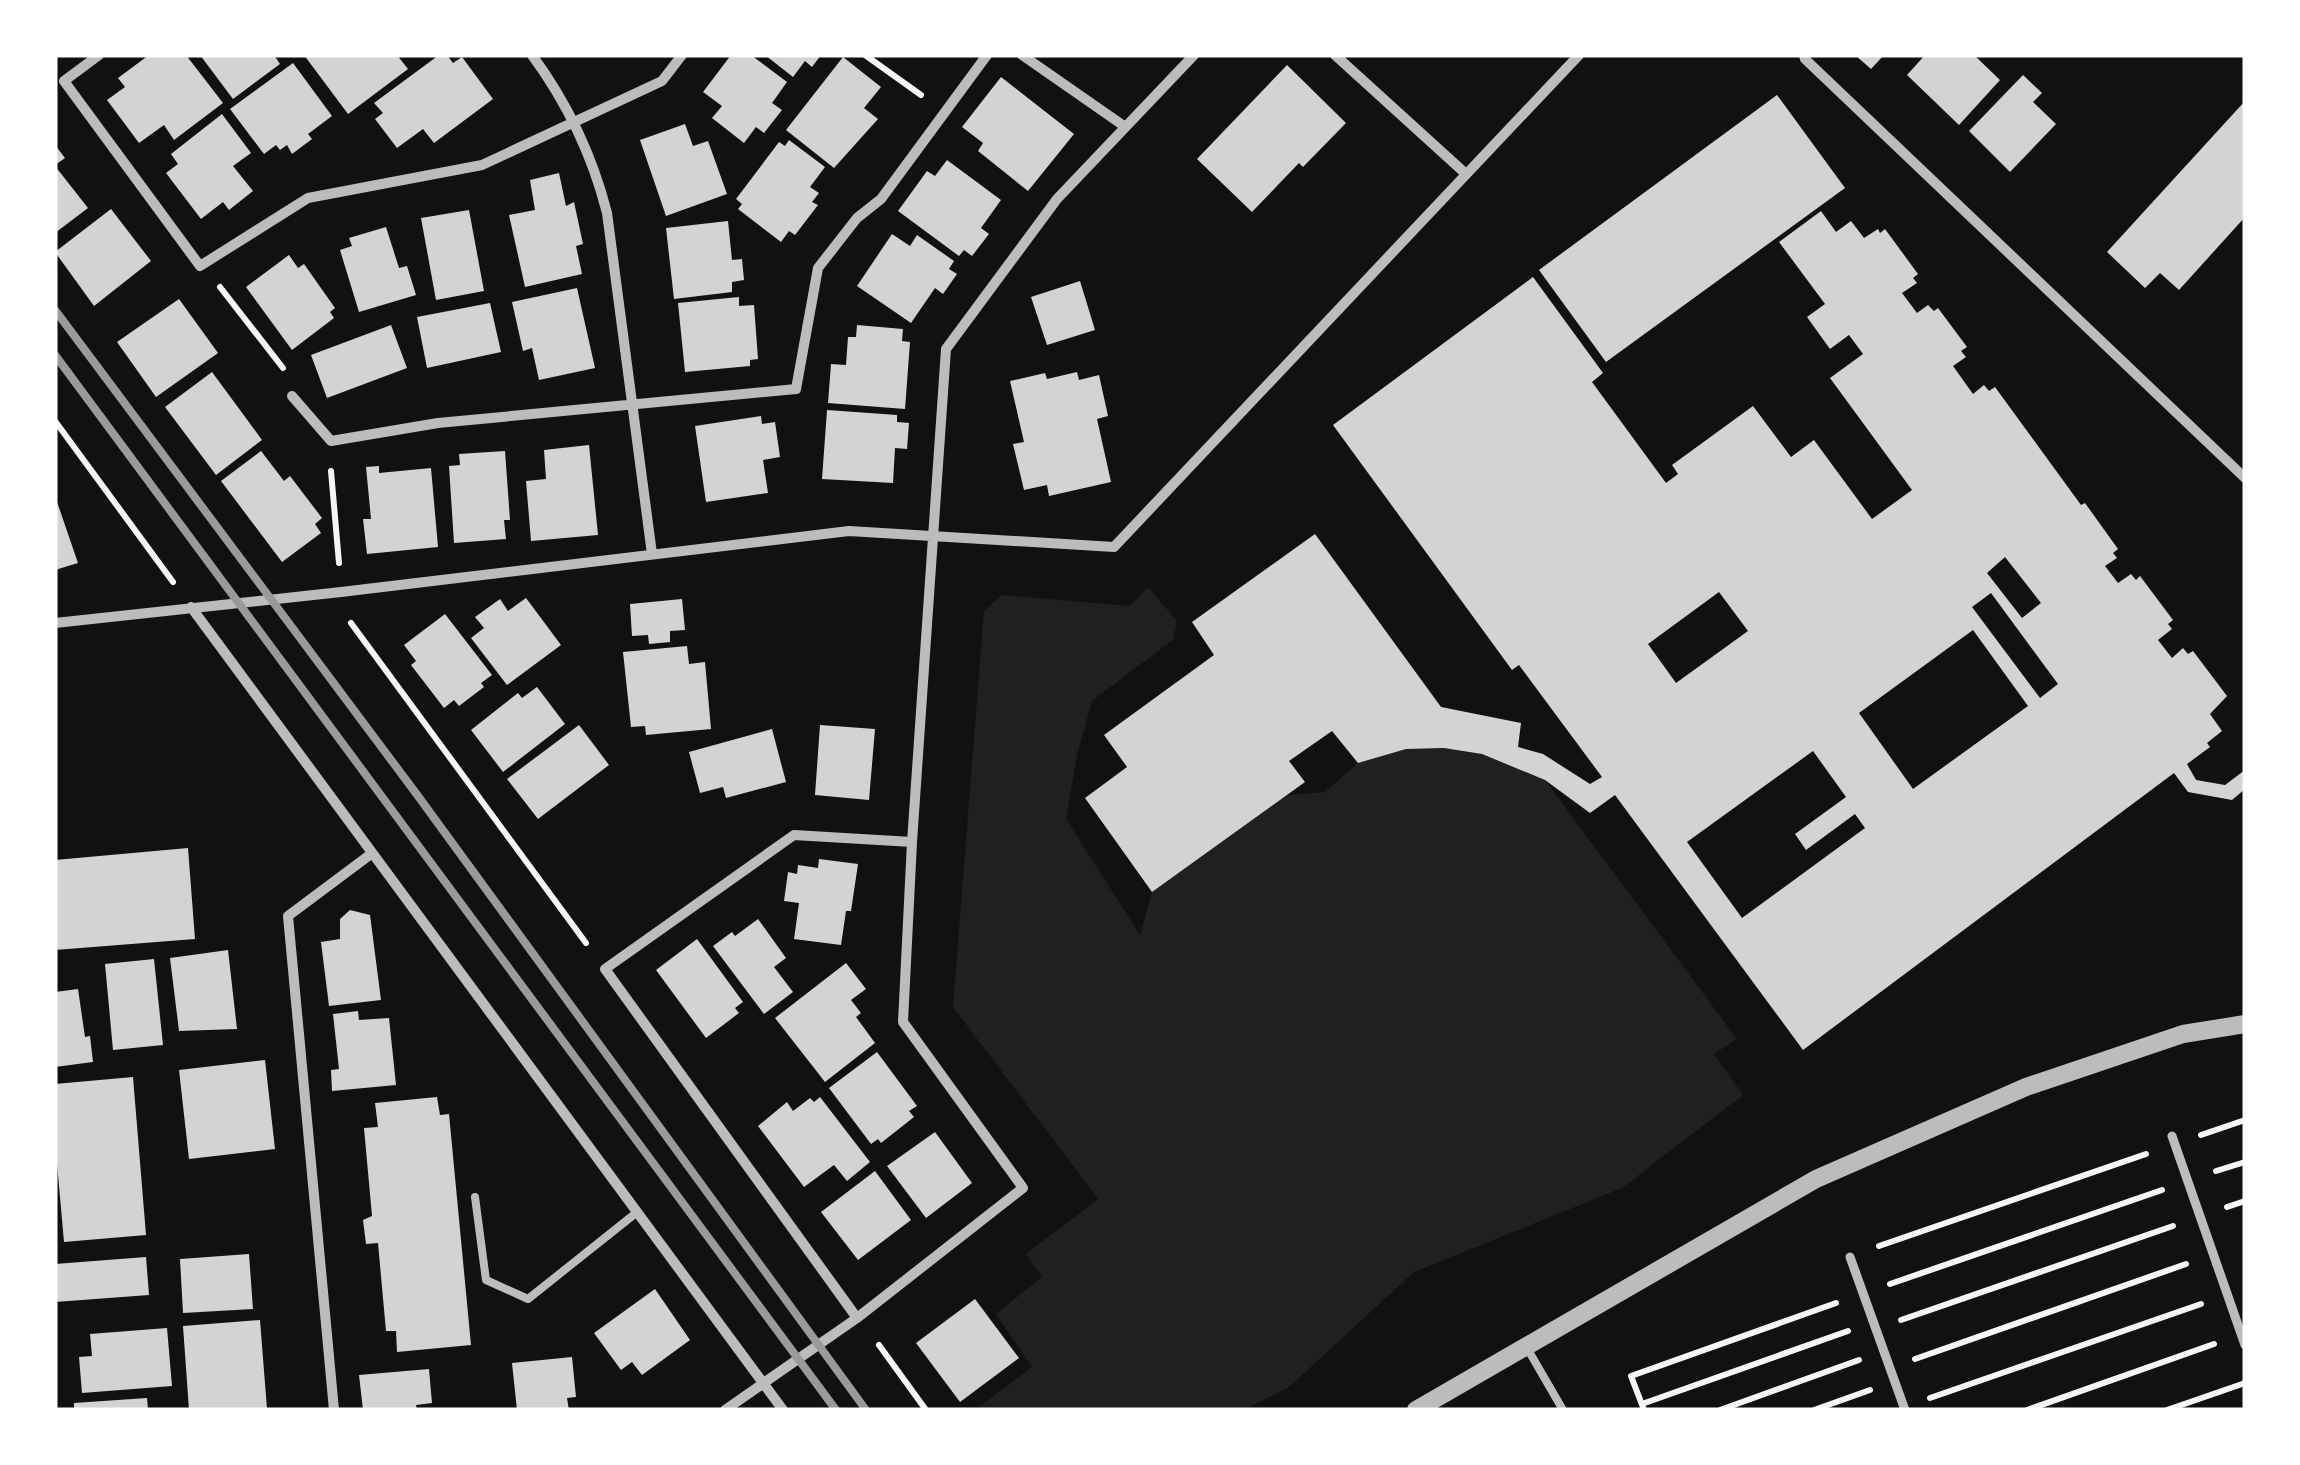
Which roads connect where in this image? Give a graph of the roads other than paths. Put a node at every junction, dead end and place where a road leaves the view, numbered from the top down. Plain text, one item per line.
1 (99, 55) edge
2 (532, 55) edge
3 (682, 55) edge
4 (987, 55) edge
5 (1022, 55) edge
6 (1194, 55) edge
7 (1336, 55) edge
8 (1579, 55) edge
9 (1804, 55) edge
10 (575, 122) junction
11 (1124, 126) junction
12 (1466, 174) junction
13 (292, 396) road end
14 (633, 404) junction
15 (2245, 478) edge
16 (934, 536) junction
17 (652, 554) junction
18 (191, 606) junction
19 (55, 623) edge
20 (912, 842) junction
21 (371, 854) junction
22 (2245, 1024) edge
23 (2173, 1140) road end
24 (475, 1198) dead end
25 (636, 1212) junction
26 (1850, 1256) road end
27 (857, 1318) junction
28 (2243, 1339) edge
29 (1528, 1348) junction
30 (763, 1382) junction
31 (1904, 1408) edge
32 (334, 1410) edge
33 (726, 1410) edge
34 (783, 1410) edge
35 (1416, 1410) edge
36 (1563, 1410) edge

1 - 10 street
2 - 10 street
3 - 10 street
4 - 14 street
5 - 11 street
6 - 11 street
7 - 12 street
8 - 12 street
9 - 15 street
10 - 14 street
11 - 16 street
12 - 16 street
13 - 14 street
14 - 17 street
16 - 17 street
16 - 20 street
17 - 18 street
18 - 19 street
18 - 21 street
20 - 27 street
20 - 27 street
21 - 25 street
21 - 32 street
22 - 29 street
23 - 28 street
24 - 25 lane
25 - 30 street
26 - 31 street
27 - 30 street
29 - 35 street
29 - 36 lane
30 - 33 street
30 - 34 street

